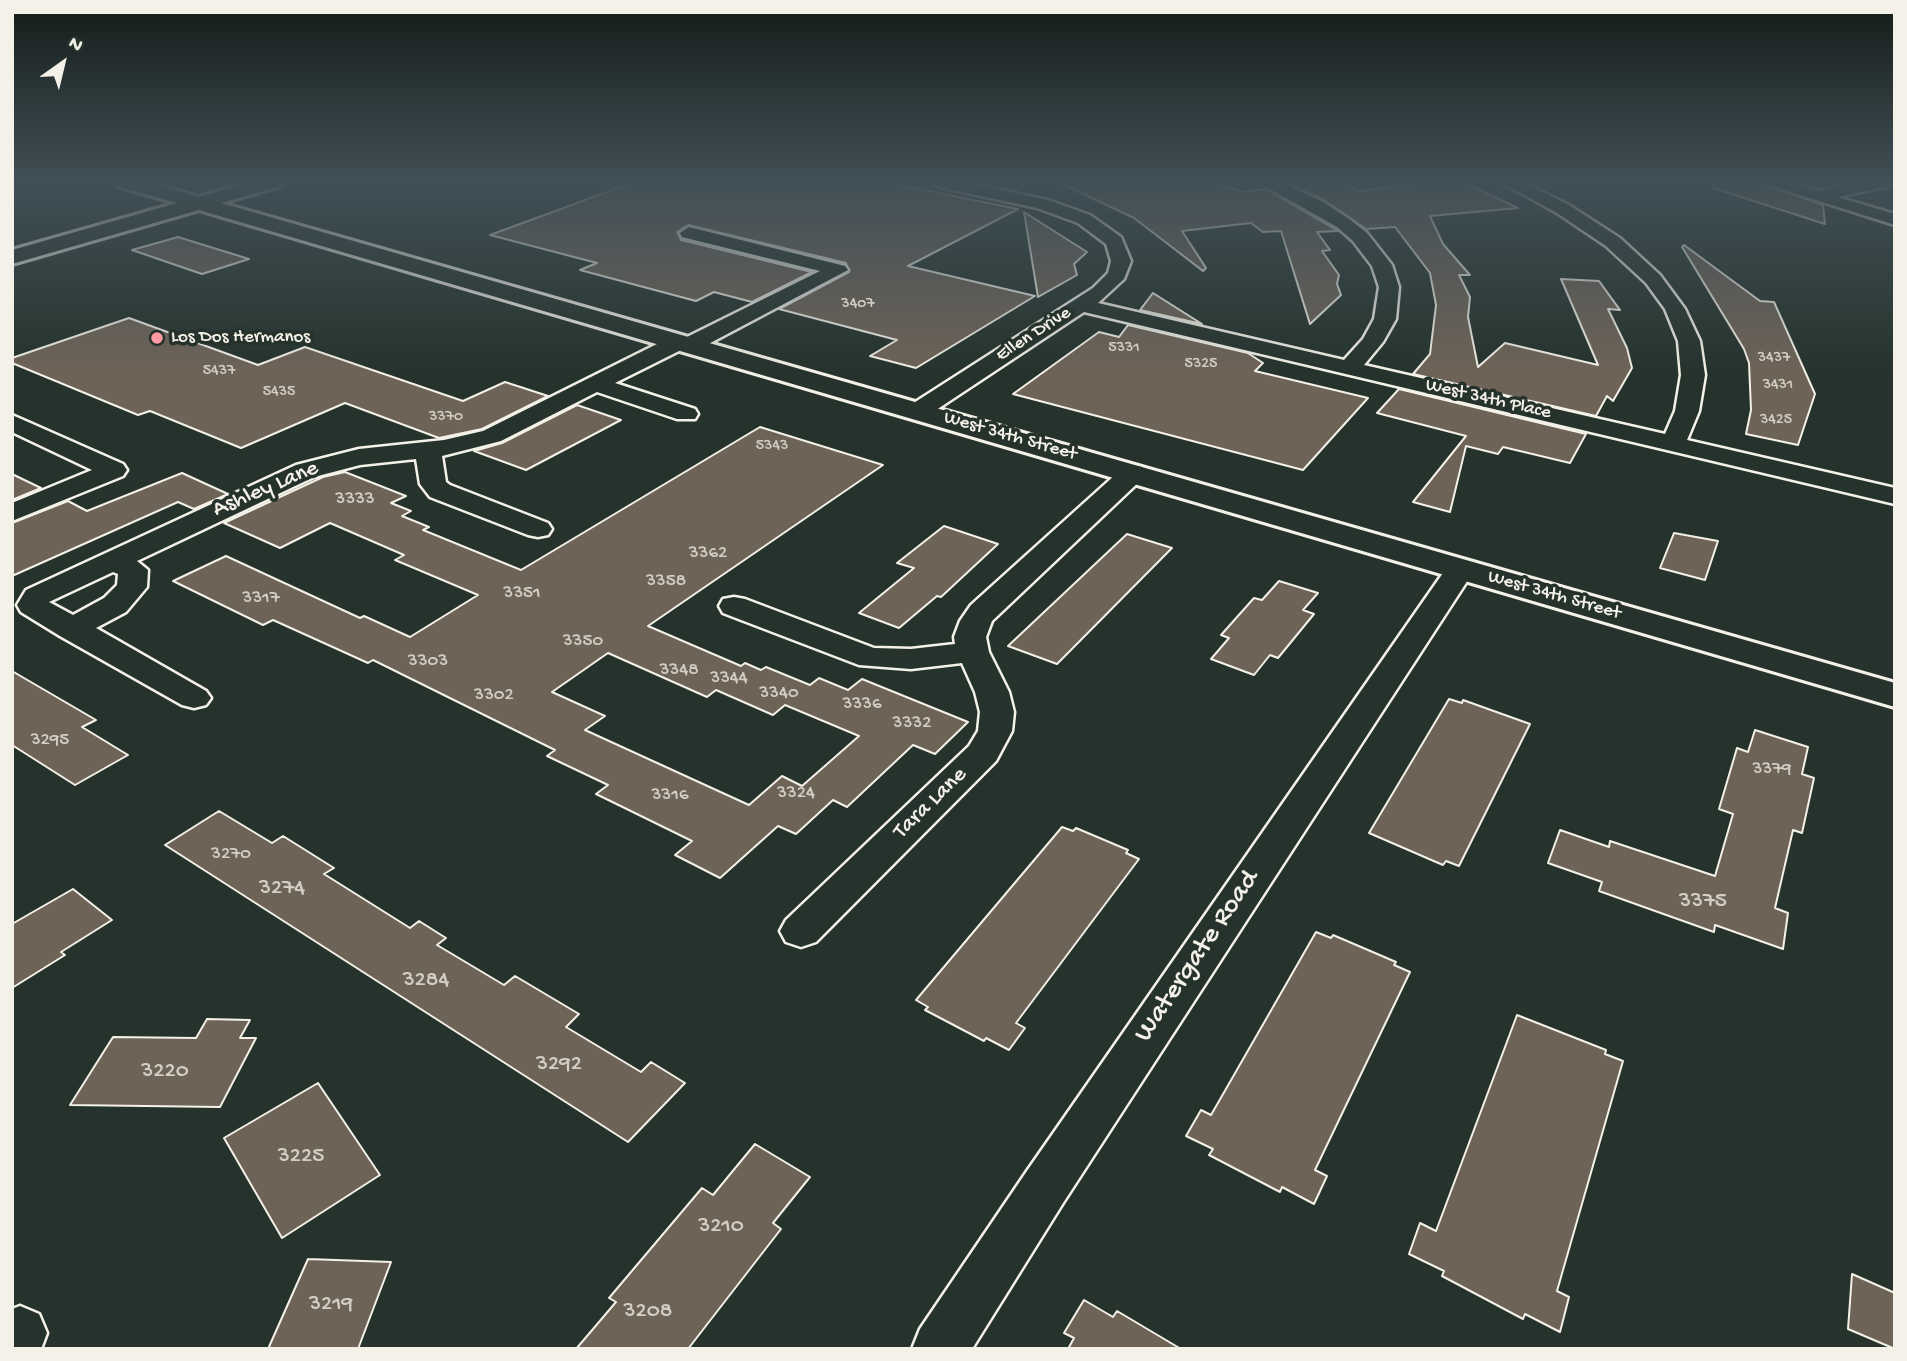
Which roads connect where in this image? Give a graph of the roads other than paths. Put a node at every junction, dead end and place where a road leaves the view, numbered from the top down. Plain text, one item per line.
1 (53, 246) edge
2 (344, 246) edge
3 (739, 246) edge
4 (1116, 246) edge
5 (1367, 246) edge
6 (1616, 246) edge
7 (12, 257) edge
8 (1081, 305) junction
9 (684, 343) junction
10 (1350, 368) junction
11 (595, 384) junction
12 (918, 411) junction
13 (687, 414) dead end
14 (12, 422) edge
15 (1673, 444) junction
16 (428, 450) junction
17 (1133, 473) junction
18 (1895, 496) edge
19 (12, 513) edge
20 (538, 528) dead end
21 (111, 560) junction
22 (1461, 569) junction
23 (734, 606) dead end
24 (71, 629) junction
25 (973, 652) junction
26 (1895, 695) edge
27 (194, 698) dead end
28 (801, 931) dead end
29 (940, 1349) edge

1 - 7 street
2 - 9 street, West 34th Street
3 - 9 street, Ashley Lane
4 - 8 street, Ellen Drive
5 - 10 street
6 - 15 street
8 - 10 street, West 34th Place
8 - 12 street, Ellen Drive
9 - 11 street, Ashley Lane
9 - 12 street, West 34th Street
10 - 15 street, West 34th Place
11 - 13 street
11 - 16 street, Ashley Lane
12 - 17 street, West 34th Street
14 - 19 street
15 - 18 street, West 34th Place
16 - 20 street
16 - 21 street, Ashley Lane
17 - 22 street, West 34th Street
17 - 25 street
21 - 24 street
21 - 24 street, Ashley Lane
22 - 26 street, West 34th Street
22 - 29 street, Watergate Road
23 - 25 street
24 - 27 street, Ashley Lane
25 - 28 street, Tara Lane

